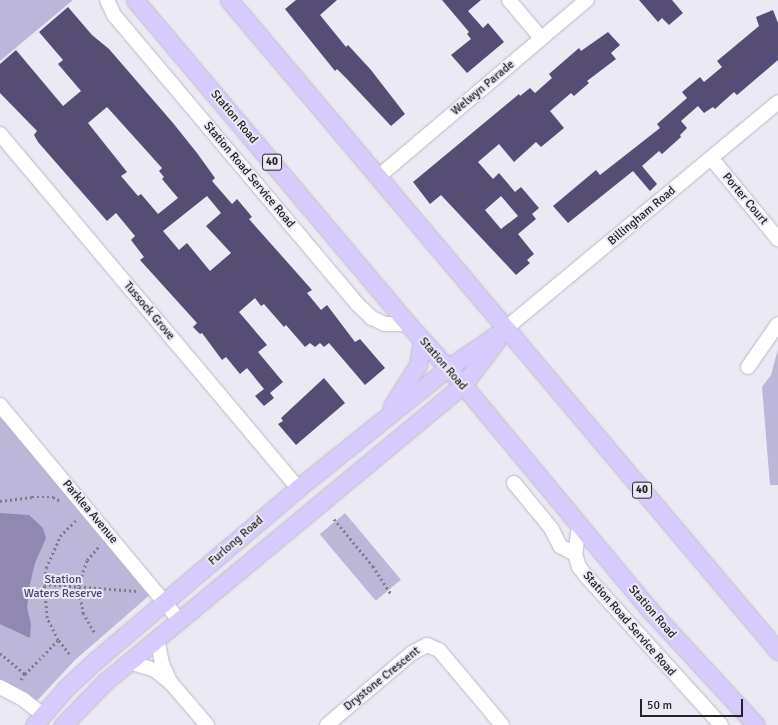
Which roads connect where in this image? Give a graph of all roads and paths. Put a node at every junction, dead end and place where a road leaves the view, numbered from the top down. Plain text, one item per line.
1 (107, 0) edge
2 (135, 0) edge
3 (229, 0) edge
4 (509, 0) edge
5 (588, 0) edge
6 (541, 38) junction
7 (778, 102) edge
8 (0, 134) edge
9 (712, 159) junction
10 (378, 177) junction
11 (778, 239) edge
12 (408, 324) junction
13 (778, 324) edge
14 (505, 329) junction
15 (422, 341) junction
16 (748, 367) dead end
17 (448, 368) junction
18 (463, 385) junction
19 (0, 405) edge
20 (380, 420) junction
21 (514, 483) dead end
22 (298, 488) junction
23 (0, 501) edge
24 (65, 504) dead end
25 (79, 517) dead end
26 (334, 519) dead end
27 (579, 526) junction
28 (101, 543) dead end
29 (575, 554) junction
30 (44, 584) junction
31 (78, 586) junction
32 (141, 591) dead end
33 (391, 594) dead end
34 (164, 602) junction
35 (179, 620) junction
36 (94, 632) dead end
37 (157, 638) junction
38 (58, 640) junction
39 (778, 651) edge
40 (0, 653) edge
41 (68, 654) dead end
42 (130, 662) junction
43 (25, 674) junction
44 (171, 683) junction
45 (0, 687) edge
46 (24, 689) dead end
47 (38, 720) edge
48 (63, 725) edge
49 (207, 725) edge
50 (327, 725) edge
51 (502, 725) edge
52 (721, 725) edge
53 (756, 725) edge

1 - 12 street, Station Road Service Road
2 - 12 main road, Station Road / 40
3 - 10 main road, 40
4 - 6 street
5 - 6 street, Welwyn Parade
6 - 10 street, Welwyn Parade
7 - 9 street, Billingham Road
8 - 22 street, Tussock Grove
9 - 11 street, Porter Court
9 - 14 street, Billingham Road
10 - 14 main road, 40
12 - 15 main road, Station Road / 40
13 - 16 street
14 - 17 main road, Furlong Road
14 - 18 main road, Furlong Road
14 - 39 main road, 40
15 - 17 main road, Station Road / 40
15 - 20 main road
17 - 18 main road, Station Road / 40
17 - 20 main road, Furlong Road
18 - 27 main road, Station Road / 40
18 - 35 main road, Furlong Road
19 - 34 street, Parklea Avenue
20 - 22 main road, Furlong Road
21 - 29 street
22 - 34 main road, Furlong Road
23 - 24 path
25 - 30 path
26 - 33 path
27 - 29 street
27 - 53 main road, Station Road / 40
28 - 31 path
29 - 52 street, Station Road Service Road
30 - 31 path
30 - 38 path
31 - 32 path
31 - 36 path
34 - 35 street, Parklea Avenue
34 - 47 main road, Furlong Road
35 - 37 main road, Furlong Road
37 - 42 main road, Furlong Road
37 - 44 street
38 - 41 path
38 - 43 path
40 - 43 path
42 - 44 street
42 - 48 main road, Furlong Road
43 - 46 path
44 - 49 street
45 - 47 street
50 - 51 street, Drystone Crescent

